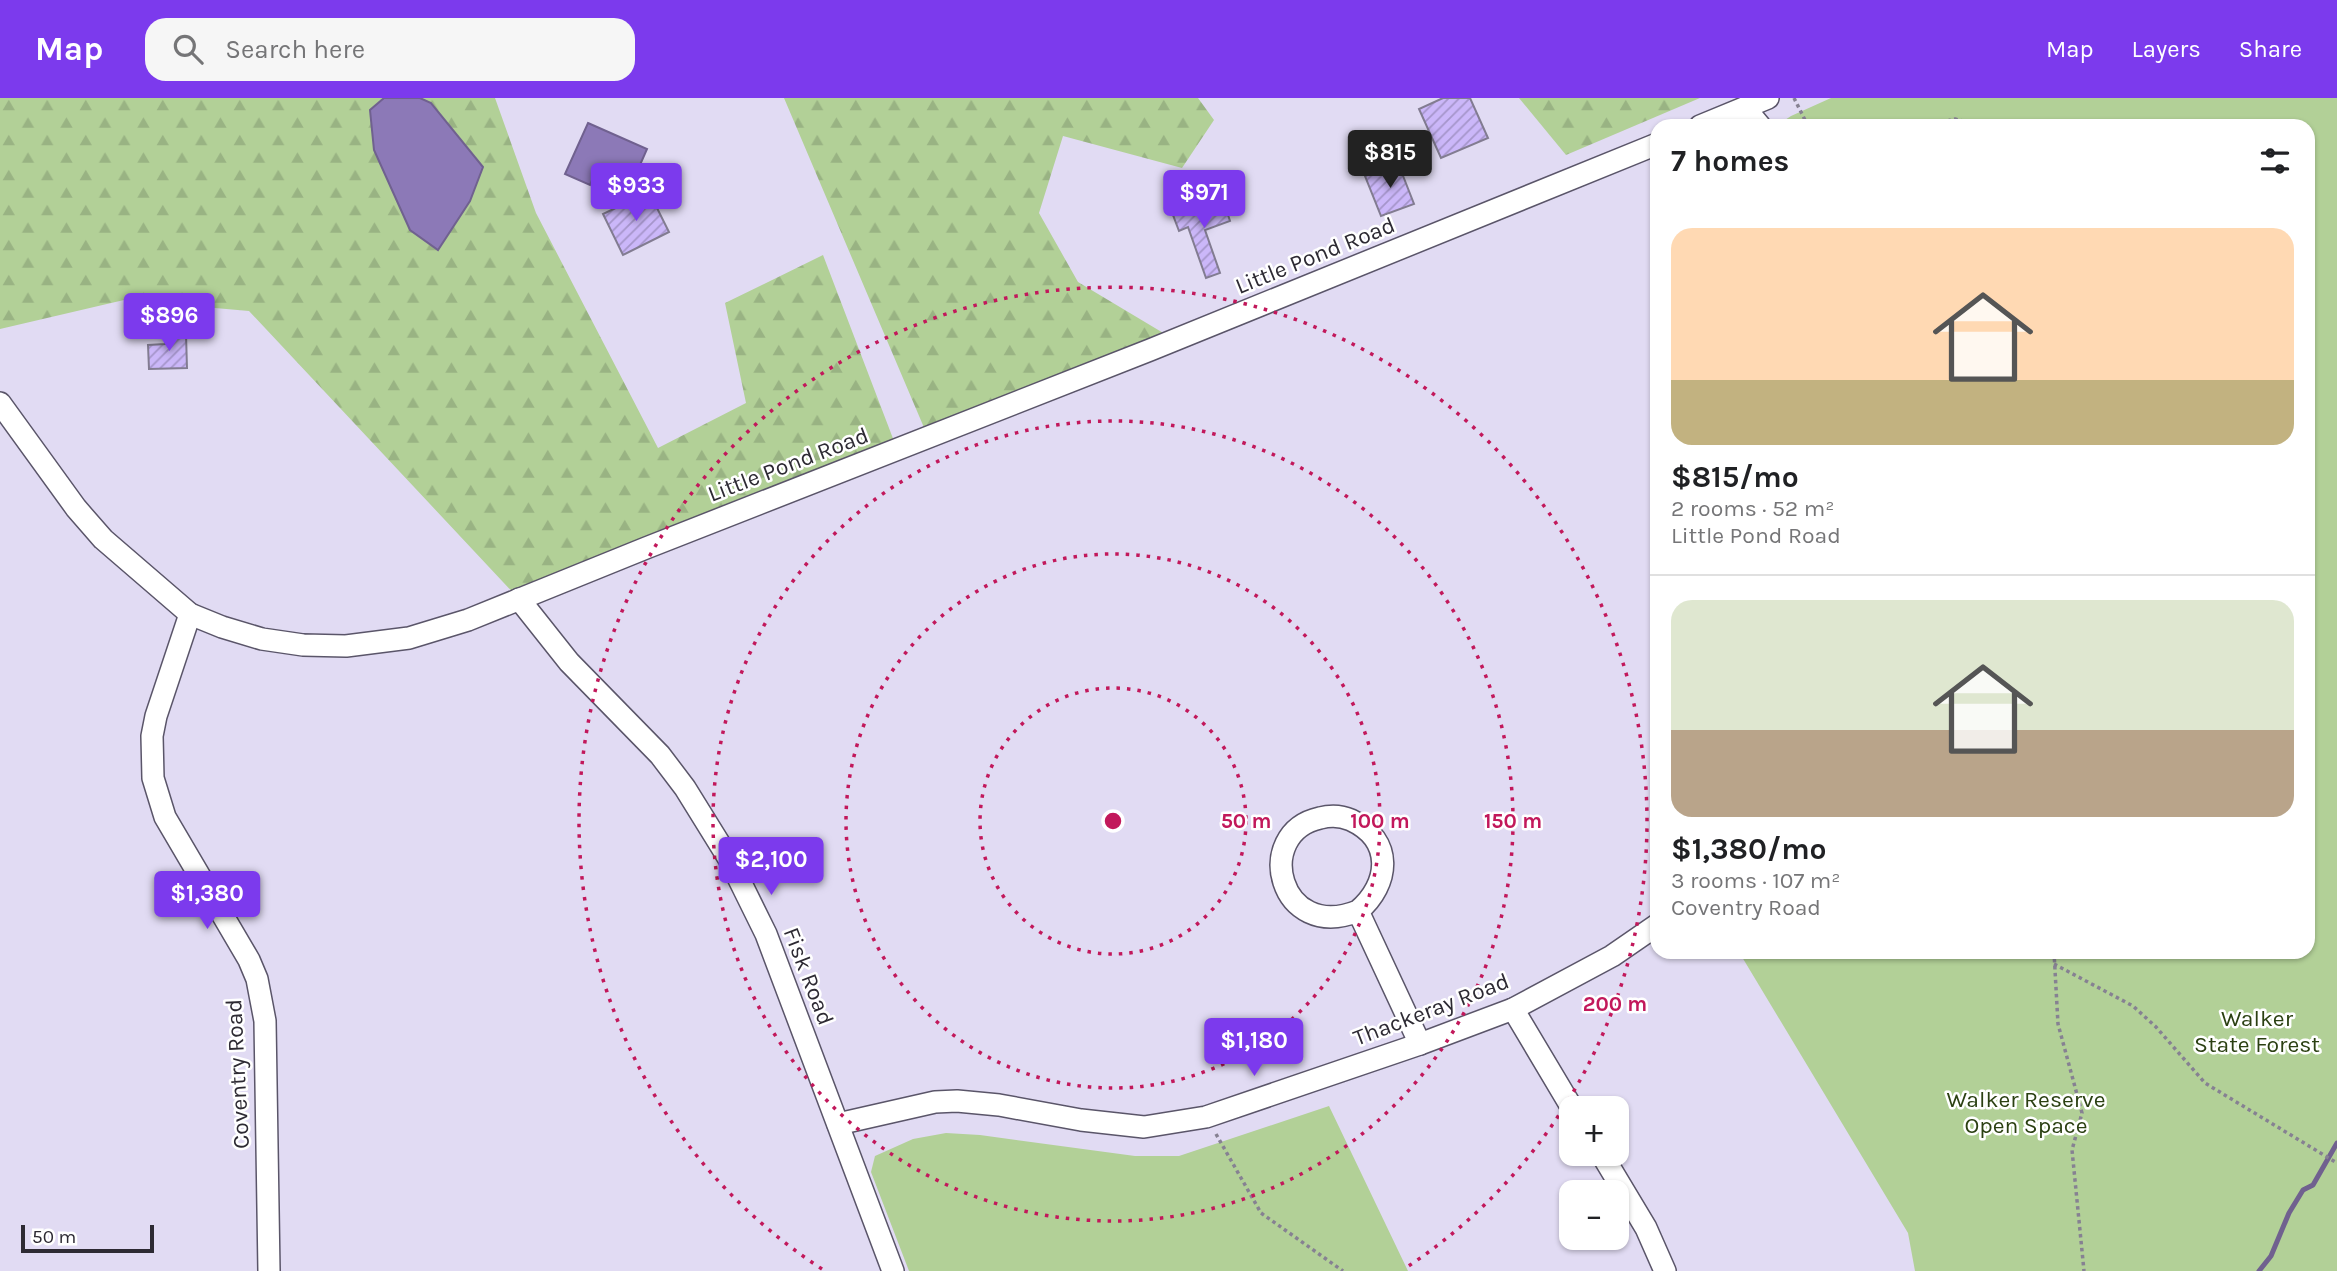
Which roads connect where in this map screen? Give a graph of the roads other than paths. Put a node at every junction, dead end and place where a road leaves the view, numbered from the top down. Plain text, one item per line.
1 (1768, 98) edge
2 (1744, 117) edge
3 (1650, 147) edge
4 (0, 403) edge
5 (519, 599) junction
6 (190, 614) junction
7 (1358, 911) junction
8 (1650, 930) edge
9 (1513, 1009) junction
10 (1420, 1044) junction
11 (1565, 1096) edge
12 (838, 1124) junction
13 (1609, 1166) edge
14 (269, 1271) edge
15 (893, 1271) edge
16 (1665, 1271) edge

1 - 2 street
3 - 5 street, Little Pond Road
4 - 6 street, Little Pond Road
5 - 6 street, Little Pond Road
5 - 12 street, Fisk Road
6 - 14 street, Coventry Road
7 - 7 street
7 - 10 street
8 - 9 street, Thackeray Road
9 - 10 street, Thackeray Road
9 - 11 street
10 - 12 street, Thackeray Road
12 - 15 street, Fisk Road
13 - 16 street

